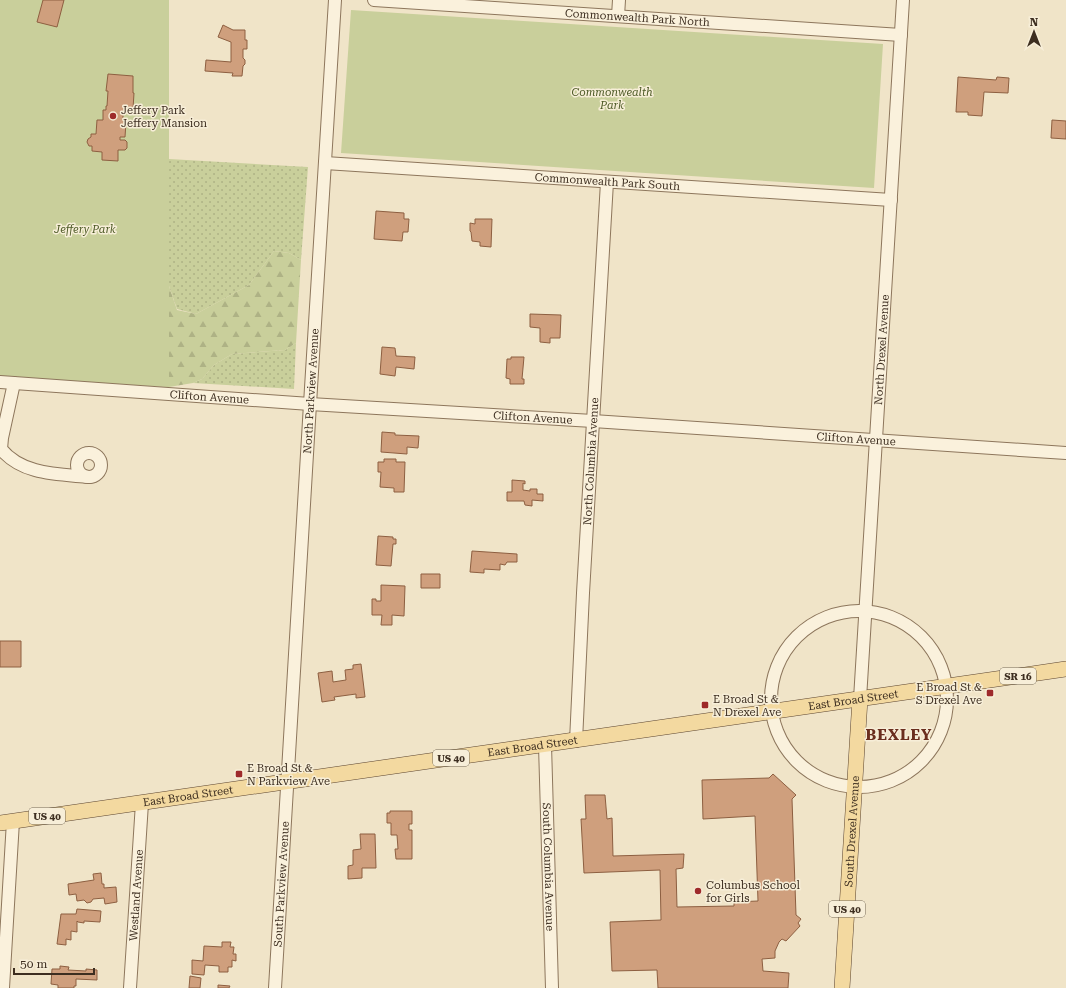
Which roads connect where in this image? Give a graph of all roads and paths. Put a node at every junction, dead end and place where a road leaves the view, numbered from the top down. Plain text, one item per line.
1 (335, 0) edge
2 (374, 0) edge
3 (619, 0) edge
4 (903, 0) edge
5 (618, 16) junction
6 (901, 35) junction
7 (325, 164) junction
8 (608, 182) junction
9 (891, 200) junction
10 (0, 382) edge
11 (14, 383) junction
12 (310, 404) junction
13 (593, 421) junction
14 (876, 440) junction
15 (1, 441) edge
16 (1066, 454) edge
17 (89, 477) dead end
18 (865, 611) junction
19 (1066, 669) edge
20 (946, 687) junction
21 (860, 699) junction
22 (771, 711) junction
23 (576, 741) junction
24 (545, 745) junction
25 (288, 781) junction
26 (855, 788) junction
27 (142, 802) junction
28 (7, 822) edge
29 (3, 988) edge
30 (130, 988) edge
31 (275, 988) edge
32 (552, 988) edge
33 (842, 988) edge

1 - 7 street, North Parkview Avenue
2 - 5 street, Commonwealth Park North
3 - 5 street
4 - 6 street, North Drexel Avenue
5 - 6 street, Commonwealth Park North
6 - 9 street, North Drexel Avenue
7 - 8 street, Commonwealth Park South
7 - 12 street, North Parkview Avenue
8 - 9 street, Commonwealth Park South
8 - 13 street, North Columbia Avenue
9 - 14 street, North Drexel Avenue
10 - 11 street, Clifton Avenue
11 - 12 street, Clifton Avenue
11 - 15 street
12 - 13 street, Clifton Avenue
12 - 25 street, North Parkview Avenue
13 - 14 street, Clifton Avenue
13 - 23 street, North Columbia Avenue
14 - 16 street, Clifton Avenue
14 - 18 street, North Drexel Avenue
15 - 17 street
18 - 20 street
18 - 21 street, North Drexel Avenue
18 - 22 street
19 - 20 main road, East Broad Street / SR 16
20 - 21 main road, East Broad Street / SR 16
20 - 26 street
21 - 22 main road, East Broad Street / US 40
21 - 26 main road, South Drexel Avenue / US 40
22 - 23 main road, East Broad Street / US 40
22 - 26 street
23 - 24 main road, East Broad Street / US 40
24 - 25 main road, East Broad Street / US 40
24 - 32 street, South Columbia Avenue
25 - 27 main road, East Broad Street / US 40
25 - 31 street, South Parkview Avenue
26 - 33 main road, South Drexel Avenue / US 40
27 - 28 main road, East Broad Street / US 40
27 - 30 street, Westland Avenue
28 - 29 street

